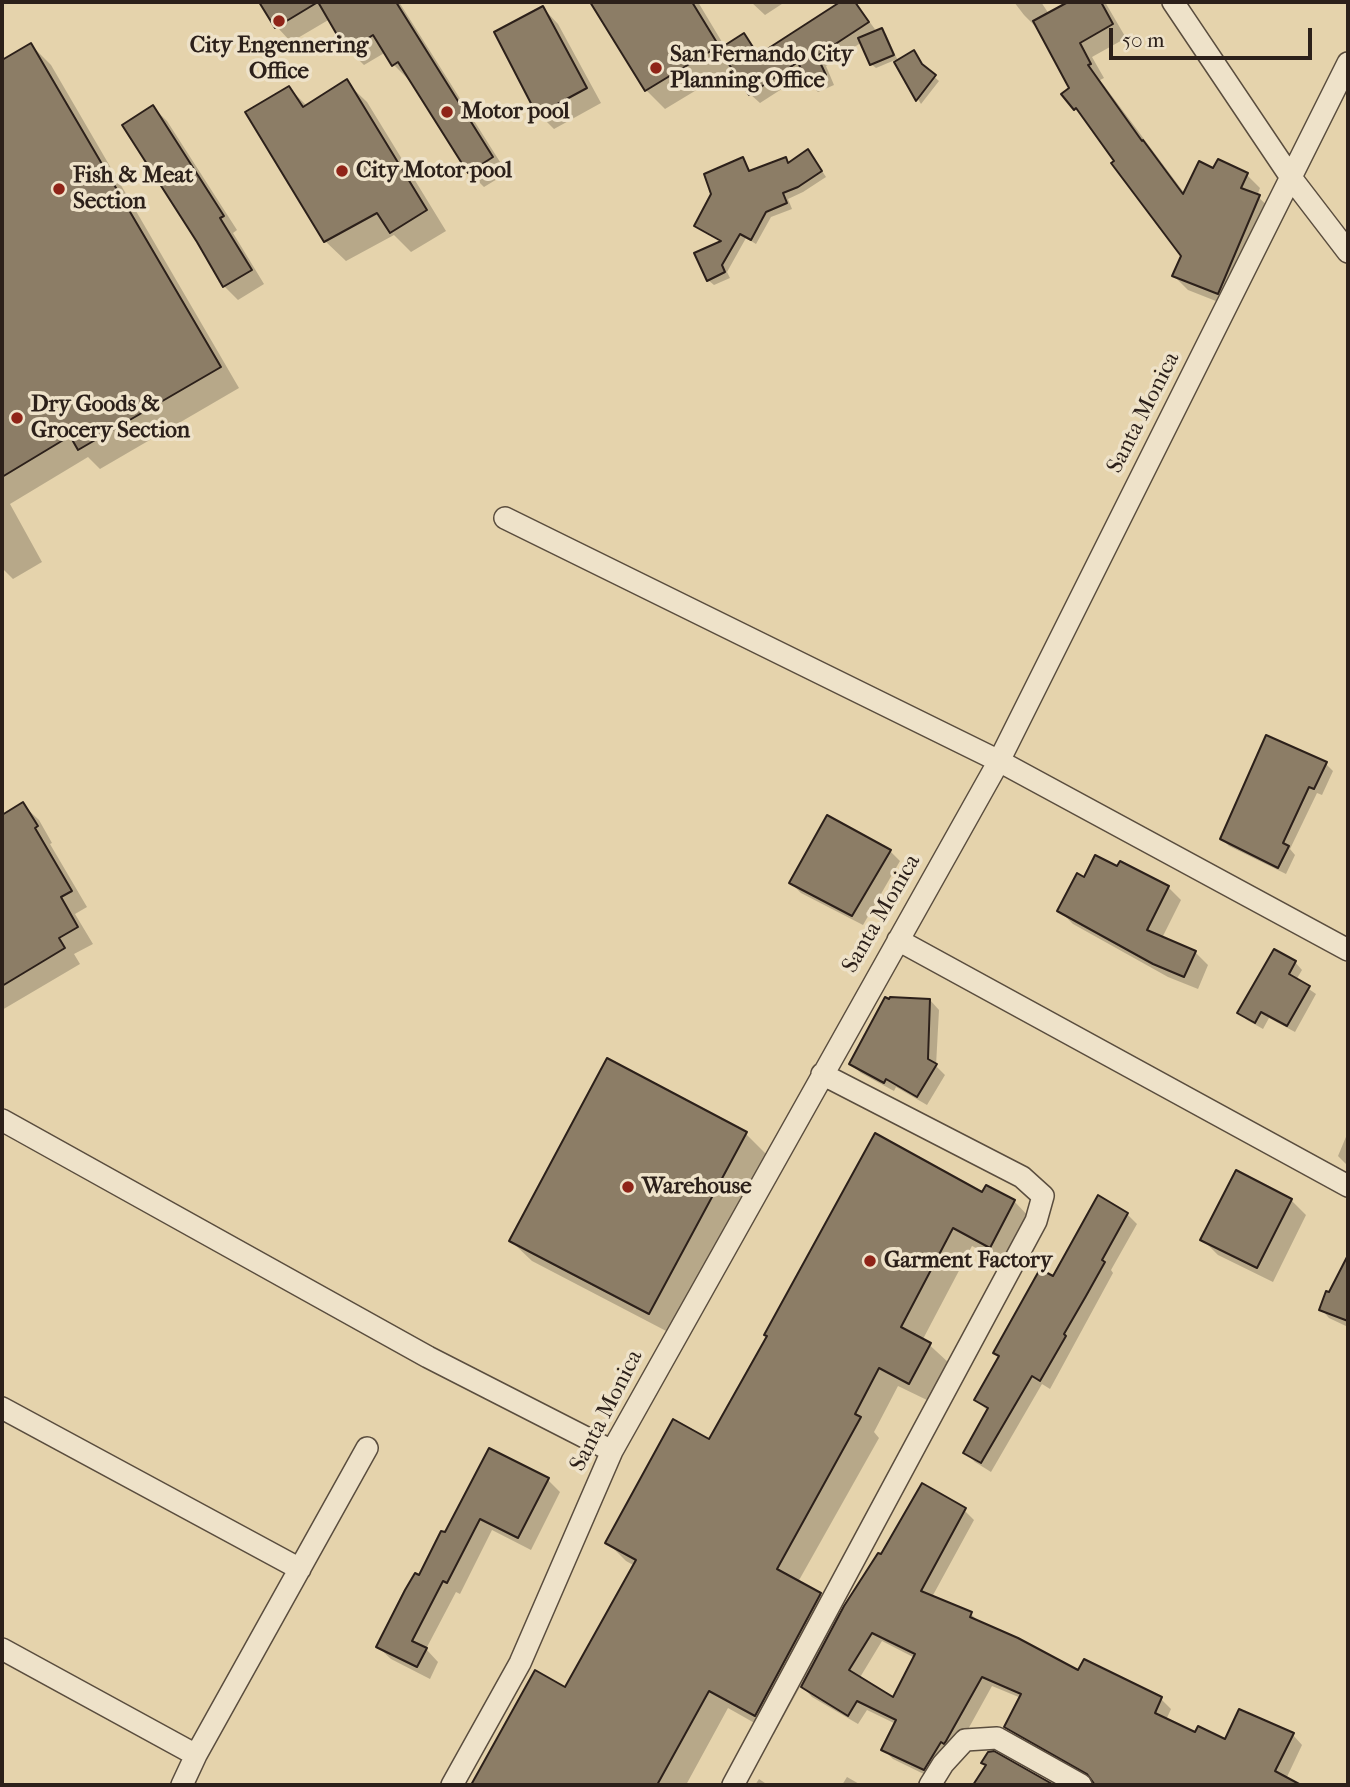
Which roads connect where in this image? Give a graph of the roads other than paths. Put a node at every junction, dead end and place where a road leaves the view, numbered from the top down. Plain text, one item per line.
1 (1174, 2) edge
2 (1348, 63) edge
3 (1292, 179) junction
4 (1348, 252) edge
5 (505, 518) dead end
6 (999, 761) junction
7 (898, 940) junction
8 (1348, 950) edge
9 (822, 1074) junction
10 (2, 1120) edge
11 (1348, 1186) edge
12 (2, 1408) edge
13 (367, 1448) dead end
14 (612, 1451) junction
15 (300, 1569) junction
16 (2, 1649) edge
17 (196, 1755) junction
18 (181, 1785) edge
19 (452, 1785) edge
20 (733, 1785) edge
21 (930, 1785) edge
22 (1081, 1785) edge

1 - 3 street
2 - 3 street, Santa Monica
3 - 4 street
3 - 6 street, Santa Monica
5 - 6 street
6 - 7 street, Santa Monica
6 - 8 street
7 - 9 street, Santa Monica
7 - 11 street
9 - 14 street, Santa Monica
9 - 20 street
10 - 14 street
12 - 15 street
13 - 15 street
14 - 19 street, Santa Monica
15 - 17 street
16 - 17 street
17 - 18 street
21 - 22 street

